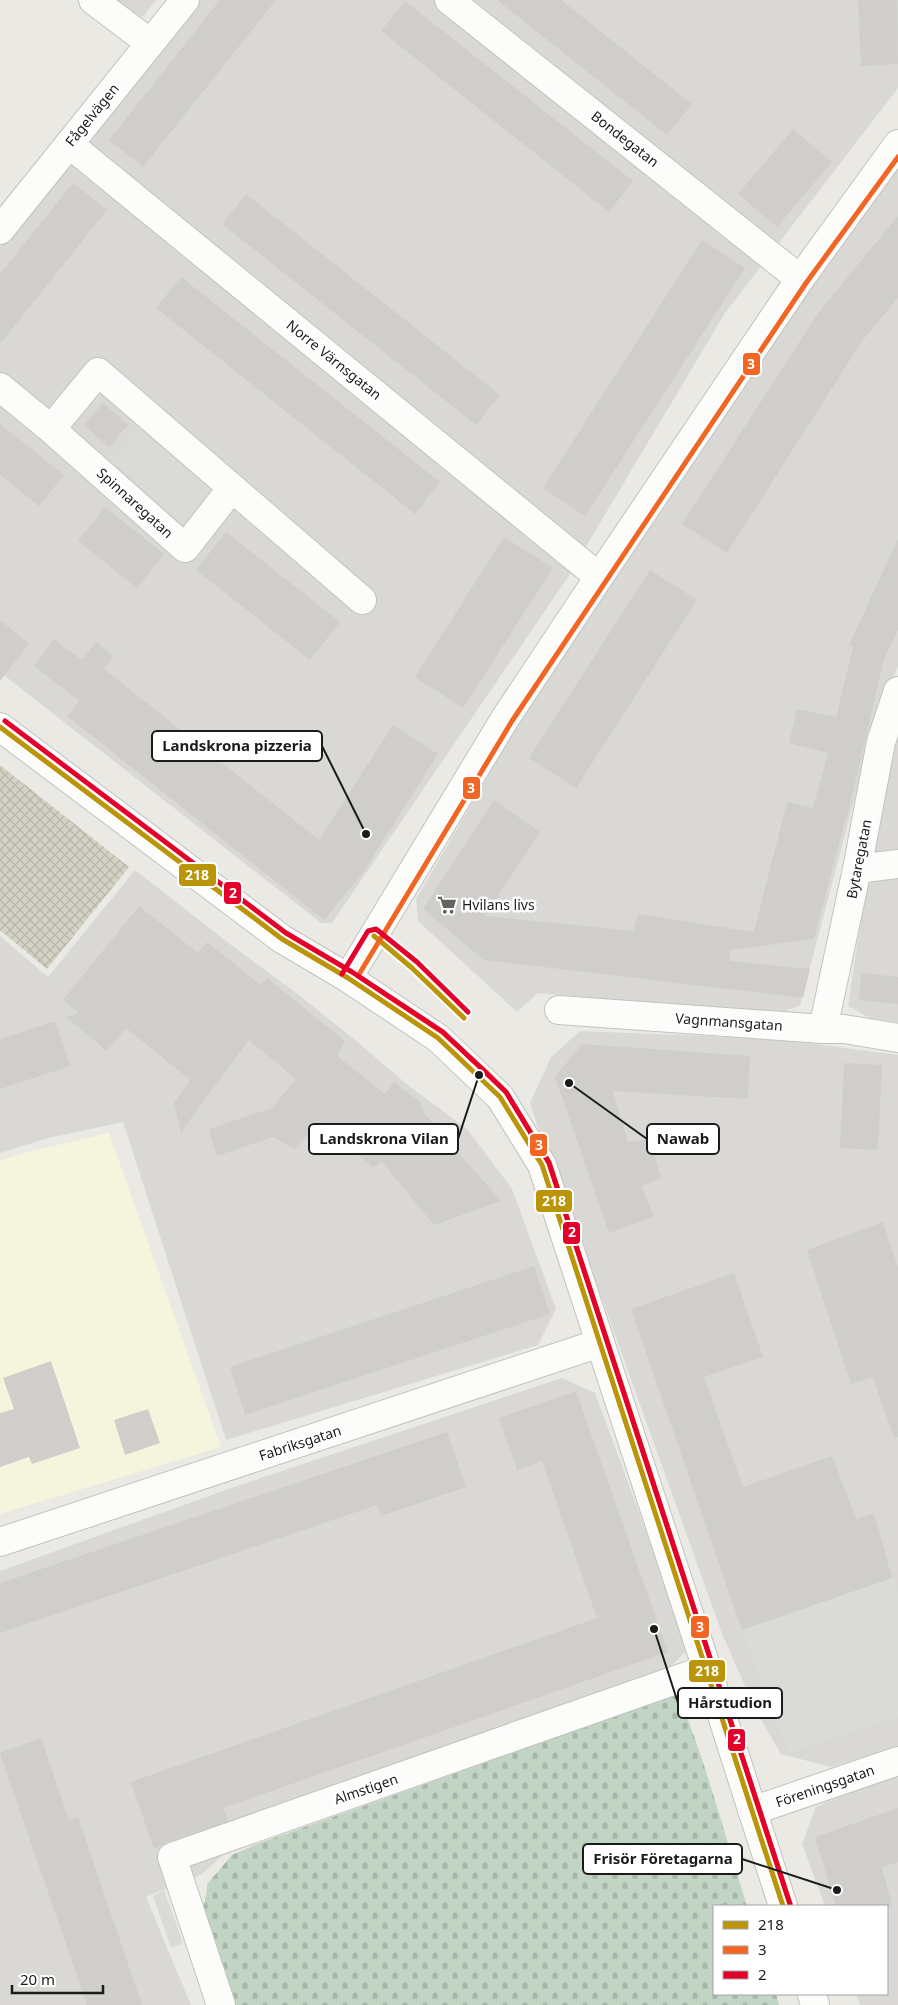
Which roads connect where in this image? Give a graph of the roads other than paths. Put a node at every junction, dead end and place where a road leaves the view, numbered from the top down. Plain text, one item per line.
1 (93, 0) edge
2 (185, 0) edge
3 (449, 0) edge
4 (150, 43) junction
5 (69, 144) junction
6 (898, 144) edge
7 (0, 230) edge
8 (800, 279) junction
9 (0, 388) edge
10 (51, 429) junction
11 (232, 488) junction
12 (598, 576) junction
13 (362, 600) dead end
14 (898, 691) edge
15 (0, 727) edge
16 (889, 742) edge
17 (898, 864) edge
18 (857, 869) junction
19 (348, 978) junction
20 (559, 1010) dead end
21 (823, 1029) junction
22 (898, 1038) edge
23 (600, 1343) junction
24 (0, 1542) edge
25 (707, 1669) junction
26 (898, 1761) edge
27 (752, 1810) junction
28 (783, 1905) edge
29 (220, 2005) edge

1 - 4 street
2 - 4 street, Fågelvägen
3 - 8 street, Bondegatan
4 - 5 street, Fågelvägen
5 - 7 street, Fågelvägen
5 - 12 street, Norre Värnsgatan
6 - 8 street
8 - 12 street
9 - 10 street, Spinnaregatan
10 - 11 street
10 - 11 street, Spinnaregatan
11 - 13 street
12 - 19 street
14 - 16 street, Bytaregatan
15 - 19 street
16 - 18 street, Bytaregatan
17 - 18 street
18 - 21 street, Bytaregatan
19 - 23 street
20 - 21 street, Vagnmansgatan
21 - 22 street, Vagnmansgatan
23 - 24 street, Fabriksgatan
23 - 25 street
25 - 27 street
25 - 29 street, Almstigen
26 - 27 street, Föreningsgatan
27 - 28 street

